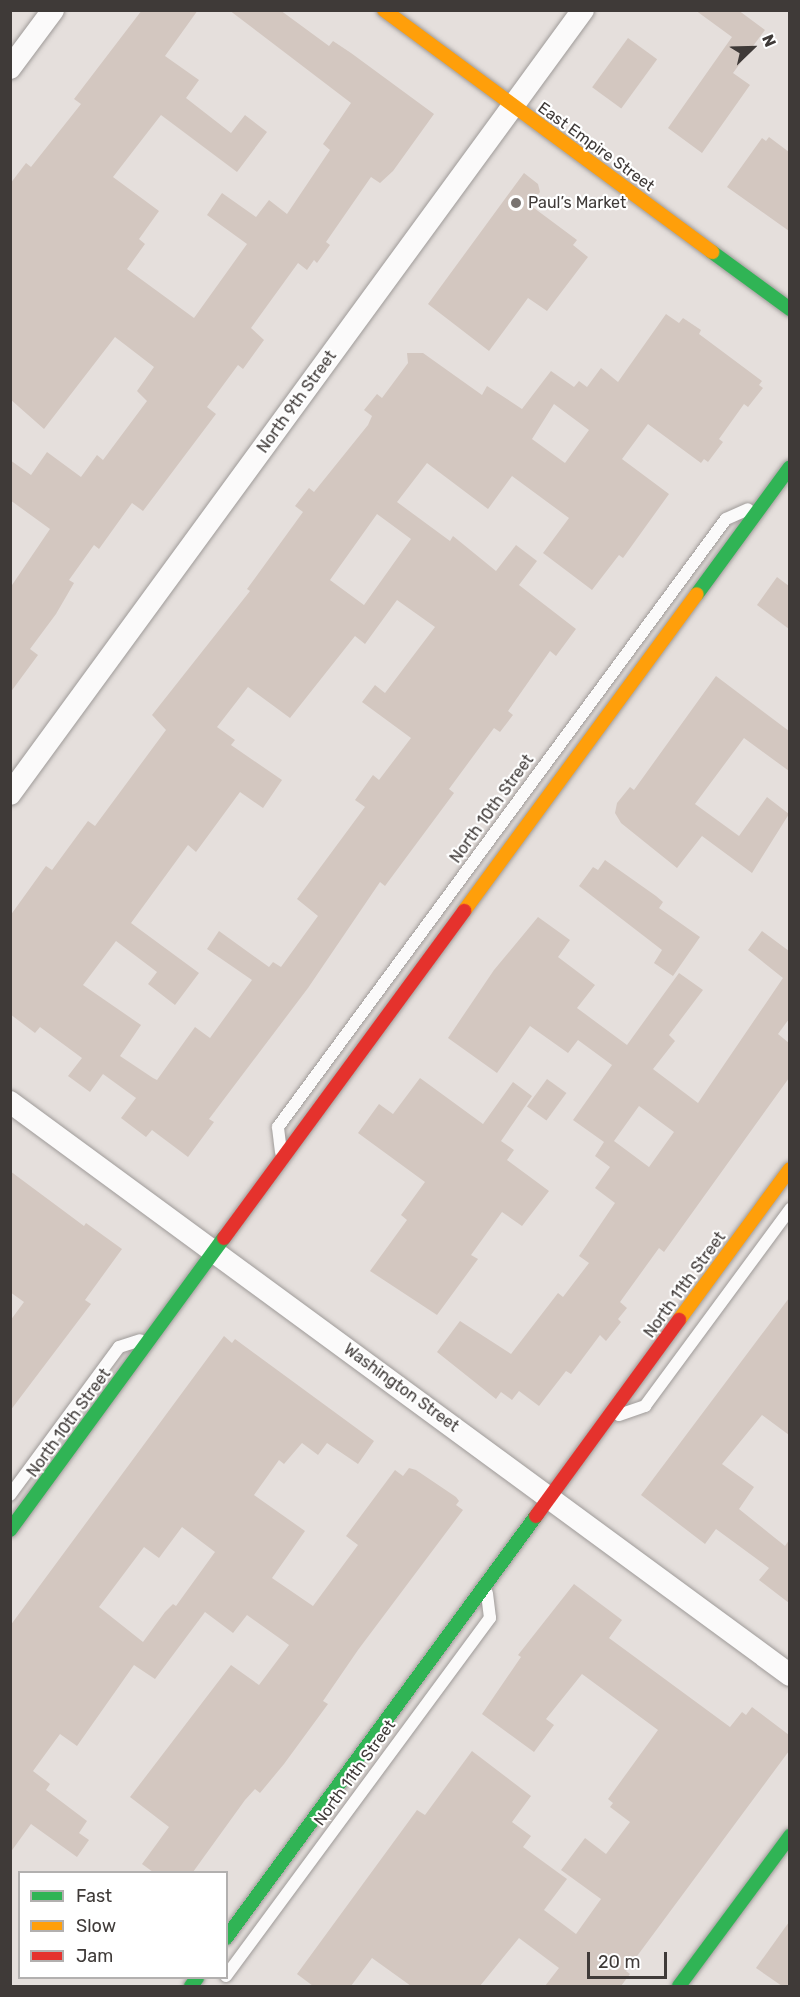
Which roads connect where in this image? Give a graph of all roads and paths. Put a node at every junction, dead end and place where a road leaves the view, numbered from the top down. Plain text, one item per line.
1 (53, 10) edge
2 (384, 10) edge
3 (583, 10) edge
4 (10, 68) edge
5 (512, 108) junction
6 (789, 309) edge
7 (789, 467) edge
8 (765, 502) junction
9 (10, 794) edge
10 (10, 1102) edge
11 (282, 1160) junction
12 (789, 1170) edge
13 (789, 1209) edge
14 (213, 1251) junction
15 (153, 1336) junction
16 (606, 1419) junction
17 (10, 1495) edge
18 (550, 1496) junction
19 (10, 1530) edge
20 (486, 1584) junction
21 (789, 1675) edge
22 (789, 1836) edge
23 (228, 1935) edge
24 (228, 1974) edge
25 (679, 1986) edge

1 - 4 street
2 - 5 main road, East Empire Street
3 - 5 street, North 9th Street
5 - 6 main road, East Empire Street
5 - 9 street, North 9th Street
7 - 8 main road, North 10th Street
8 - 11 main road, North 10th Street
8 - 11 lane, North 10th Street
10 - 14 street, Washington Street
11 - 14 main road, North 10th Street
12 - 16 main road, North 11th Street
13 - 16 lane
14 - 15 main road, North 10th Street
14 - 18 street, Washington Street
15 - 17 lane, North 10th Street
15 - 19 main road, North 10th Street
16 - 18 main road, North 11th Street
18 - 20 main road, North 11th Street
18 - 21 street, Washington Street
20 - 23 main road, North 11th Street
20 - 24 lane, North 11th Street
22 - 25 main road

